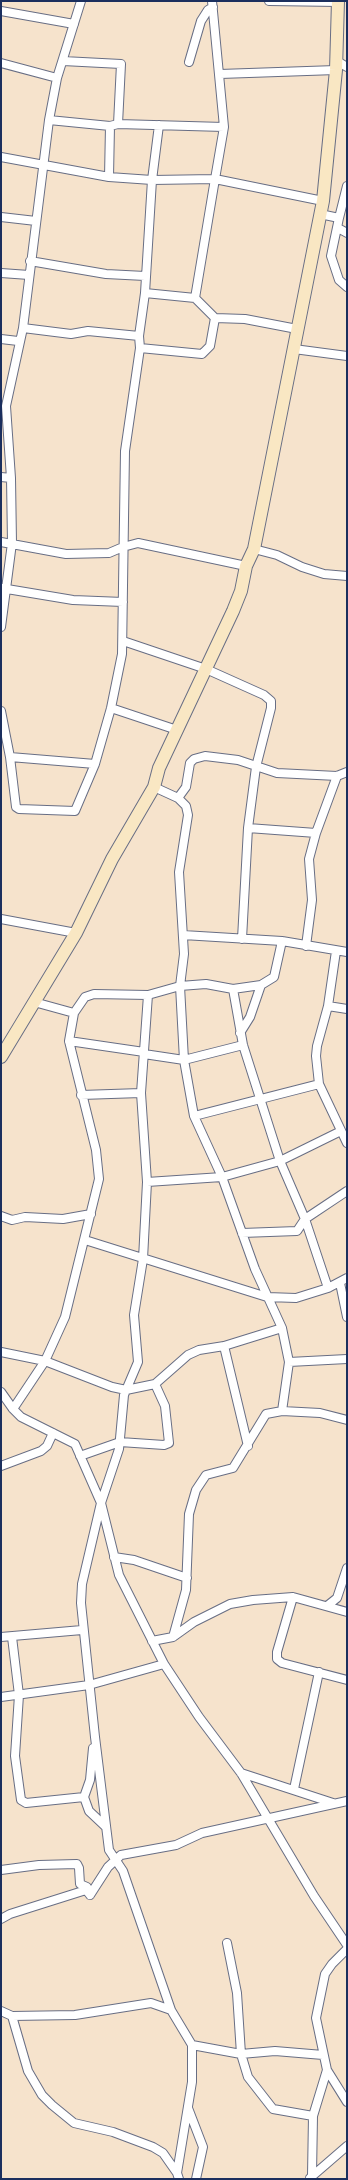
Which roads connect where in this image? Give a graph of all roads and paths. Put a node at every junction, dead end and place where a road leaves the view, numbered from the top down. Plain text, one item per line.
1 (82, 1) edge
2 (269, 1) edge
3 (338, 2) edge
4 (213, 4) edge
5 (1, 11) edge
6 (74, 24) junction
7 (63, 61) junction
8 (189, 62) dead end
9 (1, 63) edge
10 (340, 66) edge
11 (220, 74) junction
12 (57, 78) junction
13 (49, 120) junction
14 (118, 124) junction
15 (159, 124) junction
16 (110, 126) junction
17 (224, 127) junction
18 (1, 157) edge
19 (43, 164) junction
20 (109, 177) junction
21 (215, 179) junction
22 (152, 180) junction
23 (347, 186) edge
24 (323, 201) junction
25 (320, 214) junction
26 (1, 217) edge
27 (339, 218) junction
28 (36, 220) junction
29 (338, 228) junction
30 (347, 233) edge
31 (30, 261) junction
32 (1, 273) edge
33 (29, 275) junction
34 (145, 276) junction
35 (347, 287) edge
36 (145, 293) junction
37 (195, 298) junction
38 (215, 318) junction
39 (22, 328) junction
40 (297, 329) junction
41 (139, 336) junction
42 (1, 339) edge
43 (18, 341) junction
44 (140, 348) junction
45 (294, 349) junction
46 (347, 356) edge
47 (1, 477) edge
48 (11, 478) junction
49 (1, 542) edge
50 (12, 543) junction
51 (122, 547) junction
52 (254, 548) junction
53 (246, 566) junction
54 (347, 576) edge
55 (4, 589) edge
56 (123, 602) junction
57 (1, 627) edge
58 (123, 641) junction
59 (206, 669) junction
60 (112, 708) junction
61 (1, 711) edge
62 (177, 730) junction
63 (10, 757) junction
64 (95, 764) junction
65 (256, 767) junction
66 (344, 774) edge
67 (154, 787) junction
68 (178, 798) junction
69 (248, 828) junction
70 (316, 833) junction
71 (1, 921) edge
72 (76, 933) junction
73 (183, 935) junction
74 (242, 939) junction
75 (282, 941) junction
76 (306, 946) junction
77 (336, 951) junction
78 (347, 952) edge
79 (261, 985) junction
80 (180, 986) junction
81 (233, 989) junction
82 (148, 995) junction
83 (34, 1002) junction
84 (328, 1006) junction
85 (347, 1009) edge
86 (74, 1013) junction
87 (240, 1033) junction
88 (69, 1041) junction
89 (243, 1044) junction
90 (144, 1053) junction
91 (1, 1057) edge
92 (184, 1060) junction
93 (319, 1084) junction
94 (140, 1093) junction
95 (81, 1095) junction
96 (261, 1098) junction
97 (194, 1116) junction
98 (341, 1131) junction
99 (347, 1143) edge
100 (280, 1161) junction
101 (222, 1177) junction
102 (147, 1182) junction
103 (347, 1191) edge
104 (91, 1214) junction
105 (1, 1216) edge
106 (305, 1219) junction
107 (242, 1233) junction
108 (85, 1240) junction
109 (143, 1259) junction
110 (344, 1281) edge
111 (328, 1288) junction
112 (267, 1297) junction
113 (347, 1317) edge
114 (282, 1328) junction
115 (224, 1346) junction
116 (1, 1352) edge
117 (347, 1359) edge
118 (45, 1361) junction
119 (289, 1362) junction
120 (154, 1384) junction
121 (126, 1390) junction
122 (1, 1392) edge
123 (13, 1409) junction
124 (282, 1410) junction
125 (347, 1420) edge
126 (53, 1433) junction
127 (120, 1442) junction
128 (248, 1446) junction
129 (80, 1456) junction
130 (1, 1466) edge
131 (101, 1503) junction
132 (114, 1557) junction
133 (347, 1568) edge
134 (187, 1578) junction
135 (293, 1597) junction
136 (327, 1606) junction
137 (347, 1612) edge
138 (82, 1630) junction
139 (1, 1637) edge
140 (12, 1637) junction
141 (173, 1637) junction
142 (152, 1641) junction
143 (164, 1664) junction
144 (319, 1672) junction
145 (347, 1680) edge
146 (89, 1685) junction
147 (18, 1694) junction
148 (1, 1697) edge
149 (95, 1737) junction
150 (241, 1773) junction
151 (294, 1789) junction
152 (84, 1797) junction
153 (347, 1801) edge
154 (333, 1803) junction
155 (269, 1817) junction
156 (106, 1828) junction
157 (114, 1859) junction
158 (1, 1870) edge
159 (90, 1895) junction
160 (1, 1919) edge
161 (228, 1943) dead end
162 (347, 1945) edge
163 (347, 1949) edge
164 (171, 2010) junction
165 (1, 2011) edge
166 (12, 2016) junction
167 (192, 2045) junction
168 (241, 2054) junction
169 (322, 2055) junction
170 (328, 2070) junction
171 (347, 2102) edge
172 (188, 2107) junction
173 (313, 2116) junction
174 (347, 2146) edge
175 (178, 2176) edge
176 (310, 2177) edge
177 (196, 2179) edge

1 - 6 street
2 - 3 street
3 - 10 street
4 - 8 street
4 - 11 street
5 - 6 street
6 - 7 street
7 - 12 street
7 - 14 street
9 - 12 street
10 - 11 street
10 - 24 street
11 - 17 street
12 - 13 street
13 - 16 street
13 - 19 street
14 - 15 street
14 - 16 street
15 - 17 street
15 - 22 street
16 - 20 street
17 - 21 street
18 - 19 street
19 - 20 street
19 - 28 street
20 - 22 street
21 - 22 street
21 - 24 street
21 - 37 street
22 - 34 street
23 - 27 street
24 - 25 street
25 - 27 street
25 - 40 street
26 - 28 street
27 - 29 street
28 - 31 street
29 - 30 street
29 - 35 street
31 - 33 street
31 - 34 street
32 - 33 street
33 - 39 street
34 - 36 street
36 - 37 street
36 - 41 street
37 - 38 street
38 - 40 street
38 - 44 street
39 - 41 street
39 - 43 street
40 - 45 street
41 - 44 street
42 - 43 street
43 - 48 street
44 - 51 street
45 - 46 street
45 - 52 street
47 - 48 street
48 - 50 street
49 - 50 street
50 - 51 street
50 - 55 street
51 - 53 street
51 - 56 street
52 - 53 street
52 - 54 street
53 - 59 street
55 - 56 street
55 - 57 street
56 - 58 street
58 - 59 street
58 - 60 street
59 - 62 street
59 - 65 street
60 - 62 street
60 - 64 street
61 - 63 street
62 - 67 street
63 - 64 street
63 - 64 street
65 - 66 street
65 - 68 street
65 - 69 street
66 - 70 street
67 - 68 street
67 - 72 street
68 - 73 street
69 - 70 street
69 - 74 street
70 - 76 street
71 - 72 street
72 - 83 street
73 - 74 street
73 - 80 street
74 - 75 street
75 - 76 street
75 - 79 street
76 - 77 street
77 - 78 street
77 - 84 street
79 - 81 street
79 - 87 street
80 - 81 street
80 - 82 street
80 - 92 street
81 - 87 street
82 - 86 street
82 - 90 street
83 - 86 street
83 - 91 street
84 - 85 street
84 - 93 street
86 - 88 street
87 - 89 street
88 - 90 street
88 - 95 street
89 - 92 street
89 - 96 street
90 - 92 street
90 - 94 street
92 - 97 street
93 - 96 street
93 - 98 street
94 - 95 street
94 - 102 street
95 - 104 street
96 - 97 street
96 - 100 street
97 - 101 street
98 - 99 street
98 - 100 street
100 - 101 street
100 - 106 street
101 - 102 street
101 - 107 street
102 - 109 street
103 - 106 street
104 - 105 street
104 - 108 street
106 - 107 street
106 - 111 street
107 - 112 street
108 - 109 street
108 - 118 street
109 - 112 street
109 - 121 street
110 - 111 street
110 - 113 street
111 - 112 street
112 - 114 street
114 - 115 street
114 - 119 street
115 - 120 street
115 - 128 street
116 - 118 street
117 - 119 street
118 - 121 street
118 - 123 street
119 - 124 street
120 - 121 street
120 - 127 street
121 - 127 street
122 - 123 street
123 - 126 street
124 - 125 street
124 - 128 street
126 - 129 street
126 - 130 street
127 - 129 street
127 - 131 street
128 - 134 street
129 - 131 street
131 - 132 street
131 - 138 street
132 - 134 street
132 - 142 street
133 - 136 street
134 - 141 street
135 - 136 street
135 - 141 street
135 - 144 street
136 - 137 street
138 - 140 street
138 - 146 street
139 - 140 street
140 - 147 street
141 - 142 street
142 - 143 street
143 - 146 street
143 - 150 street
144 - 145 street
144 - 151 street
146 - 147 street
146 - 149 street
147 - 148 street
147 - 152 street
149 - 152 street
149 - 156 street
150 - 151 street
150 - 155 street
151 - 154 street
152 - 156 street
153 - 154 street
154 - 155 street
155 - 157 street
155 - 162 street
156 - 157 street
157 - 159 street
157 - 164 street
158 - 159 street
159 - 160 street
161 - 168 street
163 - 169 street
164 - 166 street
164 - 167 street
165 - 166 street
166 - 175 street
167 - 168 street
167 - 172 street
168 - 169 street
168 - 173 street
169 - 170 street
170 - 171 street
170 - 173 street
172 - 175 street
172 - 177 street
173 - 176 street
174 - 176 street

